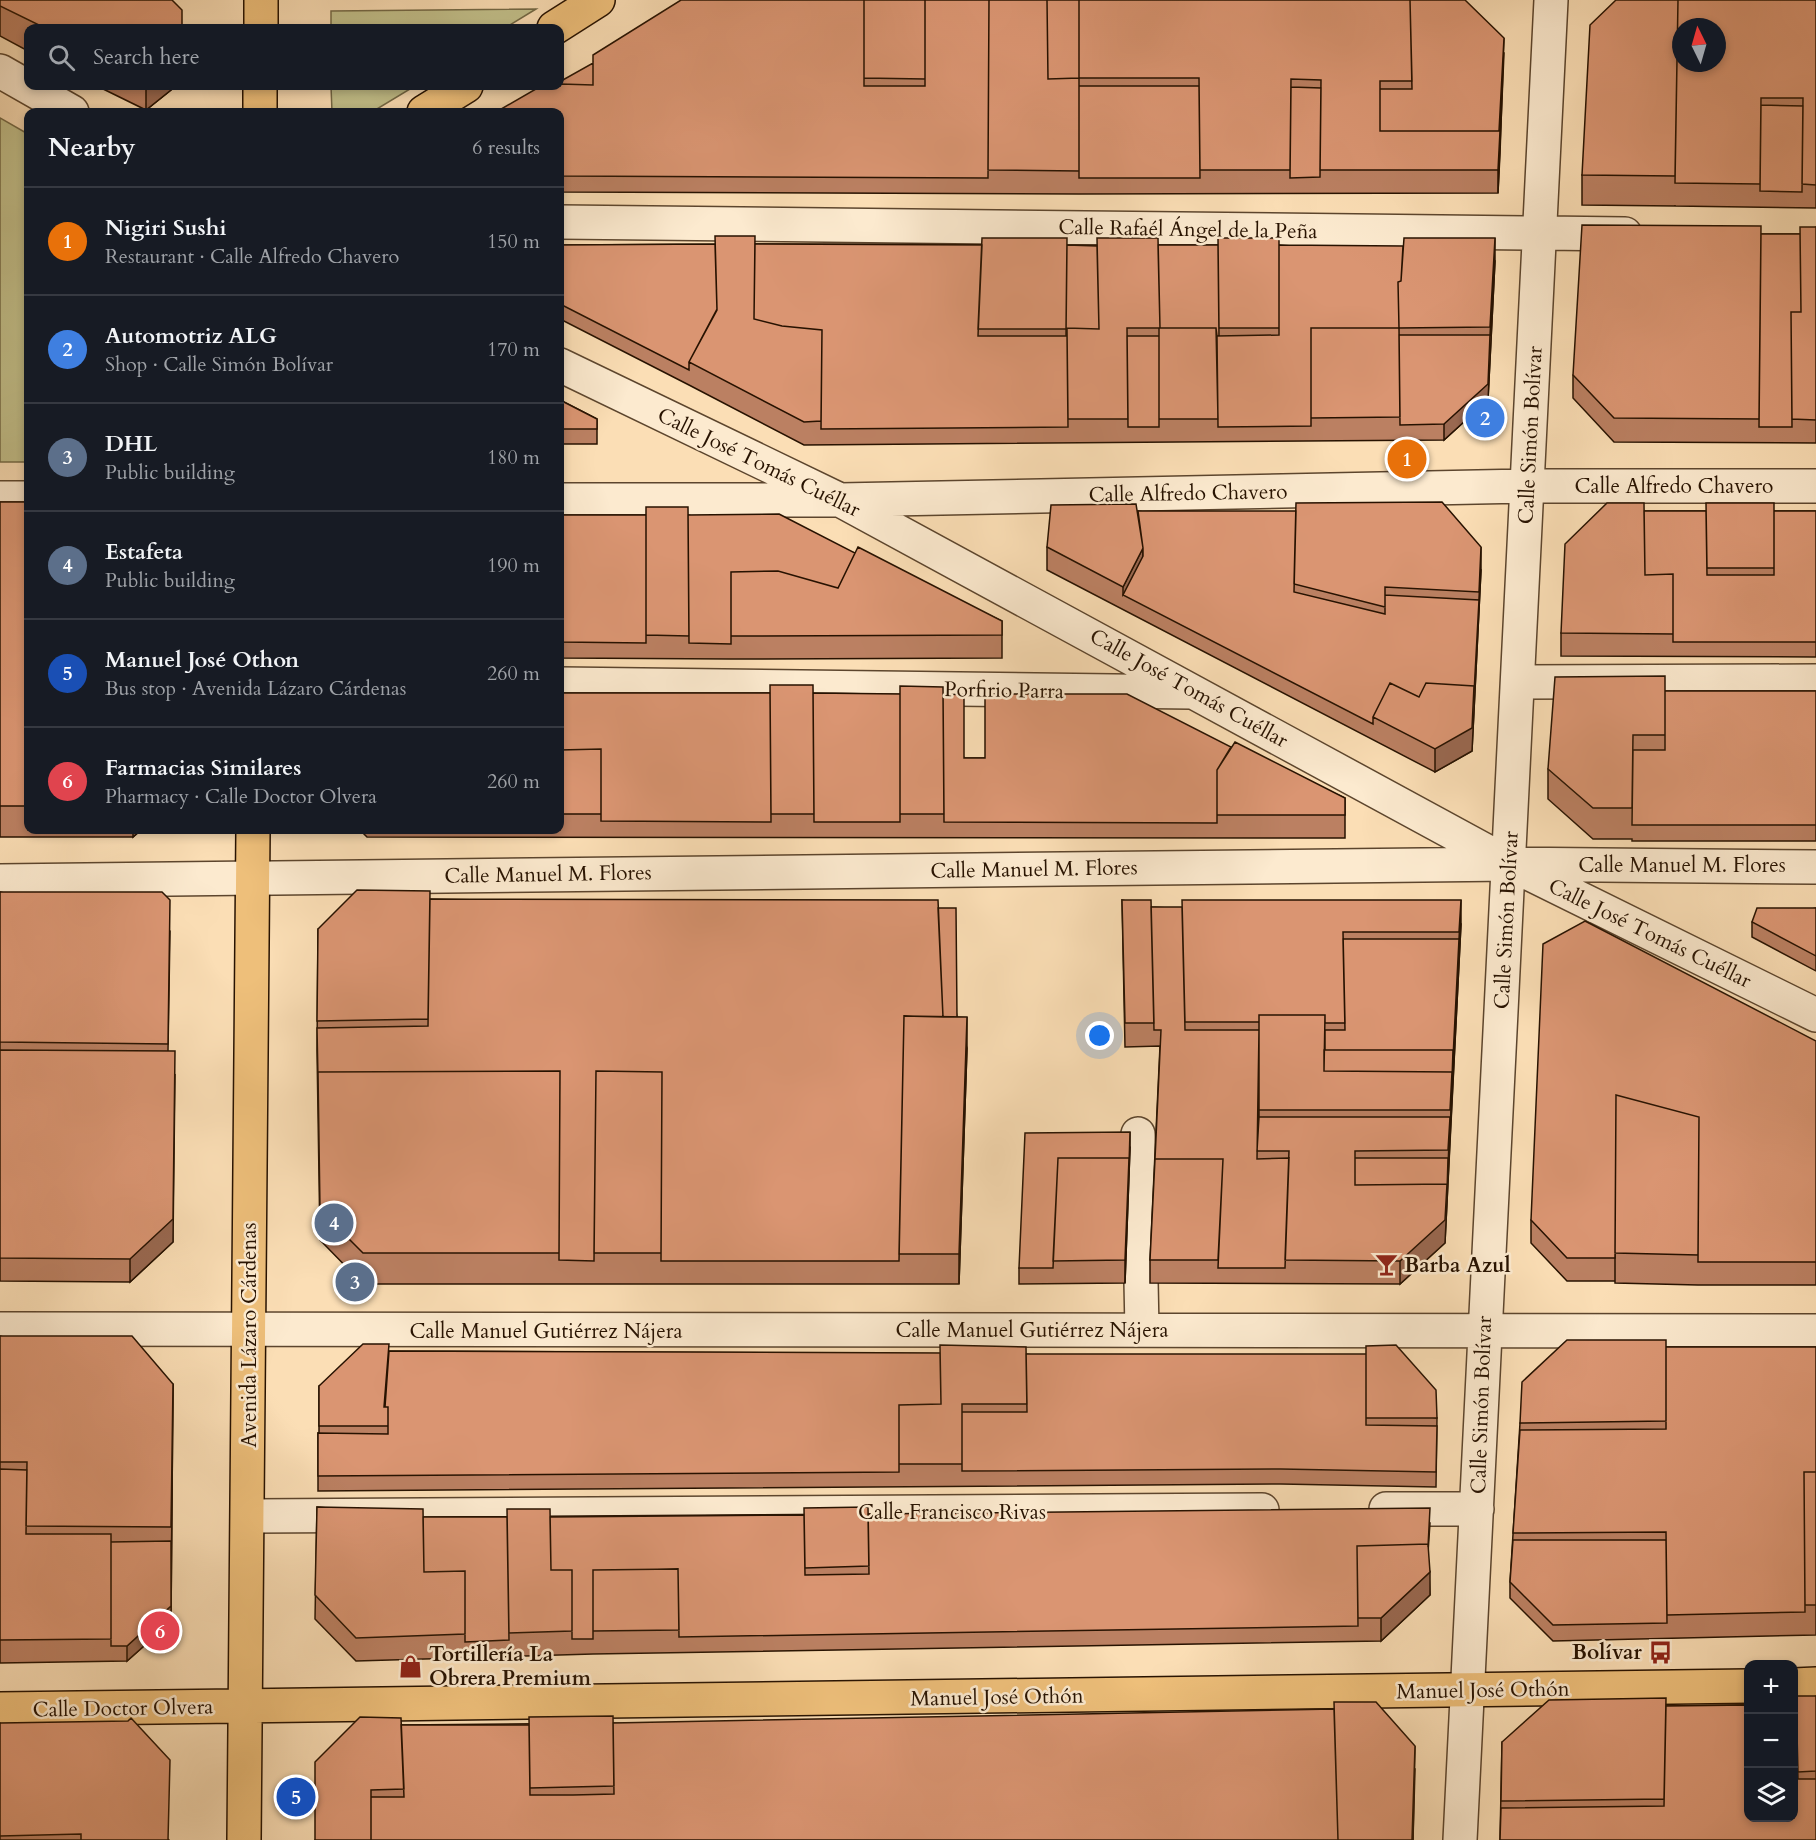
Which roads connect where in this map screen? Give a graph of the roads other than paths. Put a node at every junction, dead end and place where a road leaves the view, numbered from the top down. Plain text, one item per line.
1 (261, 0) edge
2 (598, 0) edge
3 (1551, 0) edge
4 (261, 24) edge
5 (560, 24) edge
6 (0, 71) edge
7 (24, 85) edge
8 (33, 90) edge
9 (260, 90) edge
10 (460, 90) edge
11 (65, 108) edge
12 (260, 108) edge
13 (430, 108) edge
14 (564, 222) edge
15 (1540, 233) junction
16 (1655, 234) edge
17 (564, 367) edge
18 (1528, 486) junction
19 (1816, 486) edge
20 (0, 498) edge
21 (24, 498) edge
22 (564, 500) edge
23 (840, 500) junction
24 (1816, 681) edge
25 (1518, 682) junction
26 (564, 684) edge
27 (1197, 692) junction
28 (253, 834) edge
29 (1510, 864) junction
30 (1816, 867) edge
31 (253, 878) junction
32 (0, 880) edge
33 (1816, 1015) edge
34 (1138, 1134) dead end
35 (0, 1329) edge
36 (249, 1330) junction
37 (1142, 1330) junction
38 (1484, 1331) junction
39 (1816, 1331) edge
40 (1477, 1509) junction
41 (1298, 1510) edge
42 (1358, 1510) edge
43 (248, 1516) junction
44 (1816, 1684) edge
45 (1798, 1685) edge
46 (1744, 1686) edge
47 (1468, 1690) junction
48 (245, 1707) junction
49 (0, 1709) edge
50 (244, 1840) edge
51 (1460, 1840) edge

1 - 4 main road
2 - 5 main road
3 - 15 street, Calle Simón Bolívar
6 - 7 street
8 - 11 street
9 - 12 main road
10 - 13 main road
14 - 15 street, Calle Rafaél Ángel de la Peña
15 - 16 street, Calle Rafaél Ángel de la Peña
15 - 18 street, Calle Simón Bolívar
17 - 23 street, Calle José Tomás Cuéllar
18 - 19 street, Calle Alfredo Chavero
18 - 23 street, Calle Alfredo Chavero
18 - 25 street, Calle Simón Bolívar
20 - 21 street
22 - 23 street, Calle Alfredo Chavero
23 - 27 street, Calle José Tomás Cuéllar
24 - 25 street
25 - 29 street, Calle Simón Bolívar
26 - 27 street, Porfirio Parra
27 - 29 street, Calle José Tomás Cuéllar
28 - 31 main road, Avenida Lázaro Cárdenas
29 - 30 street, Calle Manuel M. Flores
29 - 31 street, Calle Manuel M. Flores
29 - 33 street, Calle José Tomás Cuéllar
29 - 38 street, Calle Simón Bolívar
31 - 32 street, Calle Manuel M. Flores
31 - 36 main road, Avenida Lázaro Cárdenas
34 - 37 street
35 - 36 street, Calle Manuel Gutiérrez Nájera
36 - 37 street, Calle Manuel Gutiérrez Nájera
36 - 43 main road, Avenida Lázaro Cárdenas
37 - 38 street, Calle Manuel Gutiérrez Nájera
38 - 39 street, Calle Manuel Gutiérrez Nájera
38 - 40 street, Calle Simón Bolívar
40 - 42 street
40 - 47 street, Calle Simón Bolívar
41 - 43 street, Calle Francisco Rivas
43 - 48 main road, Avenida Lázaro Cárdenas
44 - 45 main road
46 - 47 main road, Manuel José Othón
47 - 48 main road, Manuel José Othón
47 - 51 street, Calle Simón Bolívar
48 - 49 main road, Calle Doctor Olvera
48 - 50 main road, Avenida Lázaro Cárdenas

